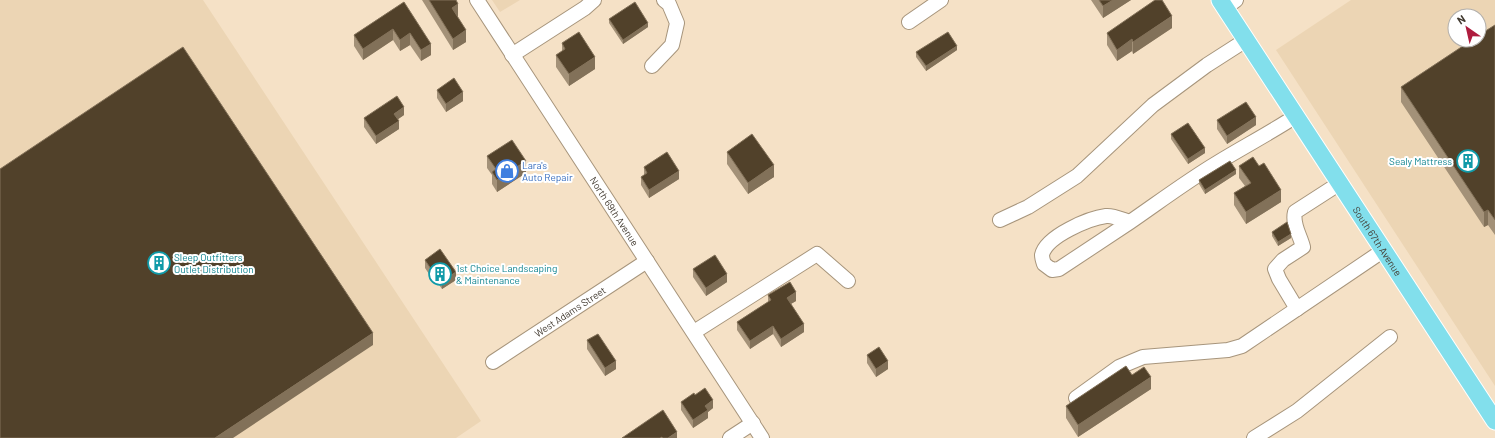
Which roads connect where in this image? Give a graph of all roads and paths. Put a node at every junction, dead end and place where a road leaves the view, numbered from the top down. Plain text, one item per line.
1 (477, 0) edge
2 (594, 0) edge
3 (664, 0) edge
4 (941, 0) edge
5 (1227, 3) edge
6 (908, 22) dead end
7 (1246, 40) junction
8 (512, 55) junction
9 (652, 66) dead end
10 (1296, 116) junction
11 (1340, 183) junction
12 (1000, 220) dead end
13 (1130, 222) junction
14 (1384, 250) junction
15 (647, 261) junction
16 (848, 281) dead end
17 (1297, 309) junction
18 (694, 332) junction
19 (1390, 337) dead end
20 (493, 362) dead end
21 (1076, 398) edge
22 (1495, 421) edge
23 (752, 423) junction
24 (730, 438) edge
25 (762, 438) edge
26 (1254, 438) edge

1 - 8 street, North 69th Avenue
2 - 8 street
3 - 9 street
4 - 6 street
5 - 7 main road, South 67th Avenue
7 - 10 main road, South 67th Avenue
7 - 12 street
8 - 15 street, North 69th Avenue
10 - 11 main road, South 67th Avenue
10 - 13 street
11 - 14 main road, South 67th Avenue
11 - 17 street
13 - 13 street
14 - 17 street
14 - 22 main road, South 67th Avenue
15 - 18 street, North 69th Avenue
15 - 20 street, West Adams Street
16 - 18 street
17 - 21 street
18 - 23 street, North 69th Avenue
19 - 26 street
23 - 24 street
23 - 25 street, North 69th Avenue

